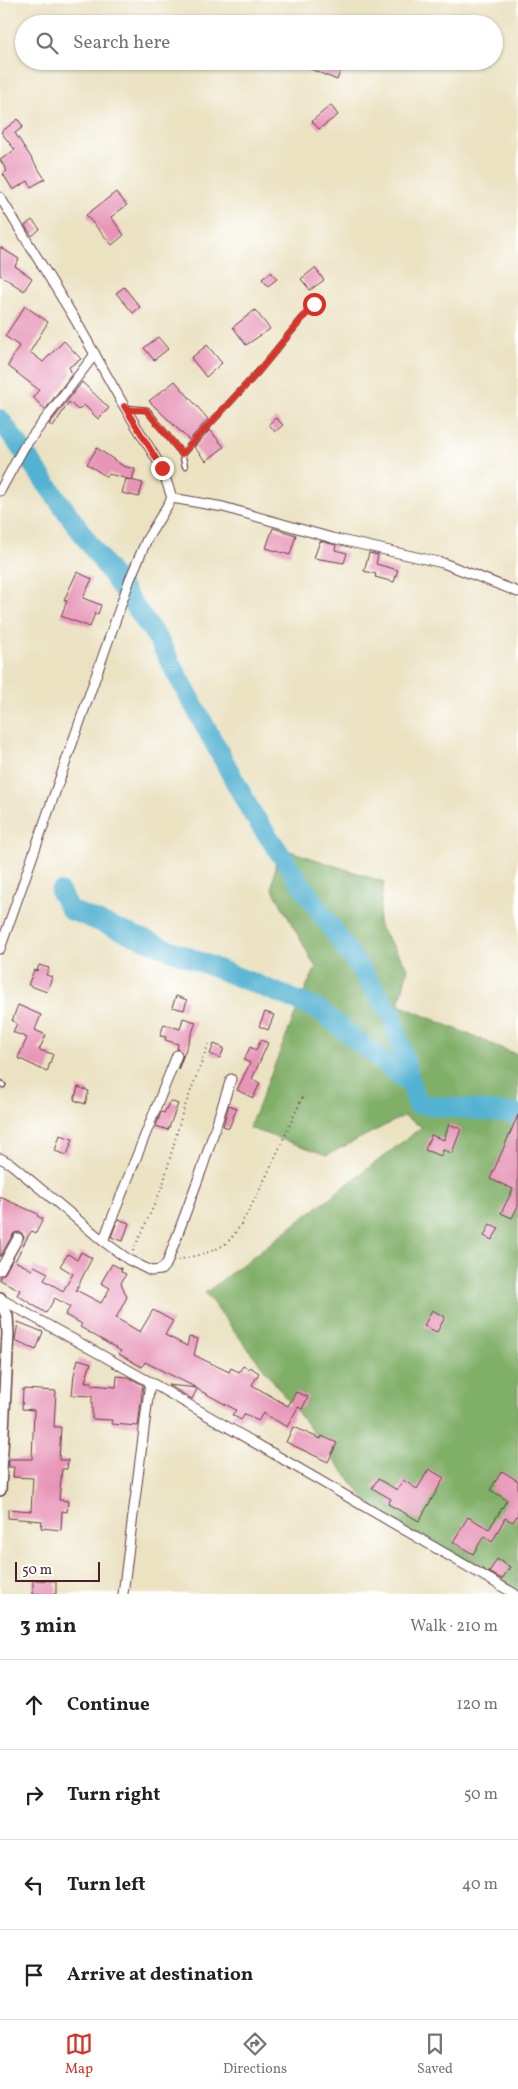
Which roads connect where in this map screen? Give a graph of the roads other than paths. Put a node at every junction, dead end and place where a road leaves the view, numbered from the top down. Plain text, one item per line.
1 (0, 197) edge
2 (314, 304) dead end
3 (95, 354) junction
4 (124, 406) junction
5 (182, 454) junction
6 (185, 466) dead end
7 (0, 491) edge
8 (172, 498) junction
9 (518, 592) edge
10 (0, 949) edge
11 (177, 1055) dead end
12 (231, 1079) dead end
13 (0, 1158) edge
14 (18, 1238) dead end
15 (103, 1241) junction
16 (0, 1270) edge
17 (1, 1299) edge
18 (4, 1317) edge
19 (150, 1382) junction
20 (0, 1487) edge
21 (123, 1594) edge
22 (515, 1594) edge

1 - 3 street
2 - 5 lane
3 - 4 street
3 - 7 street
4 - 5 lane
4 - 8 street
5 - 6 lane
8 - 9 street
8 - 10 street
11 - 15 street
12 - 15 street
13 - 15 street
14 - 16 street
17 - 18 street
17 - 19 street
18 - 20 street
19 - 21 street
19 - 22 street

